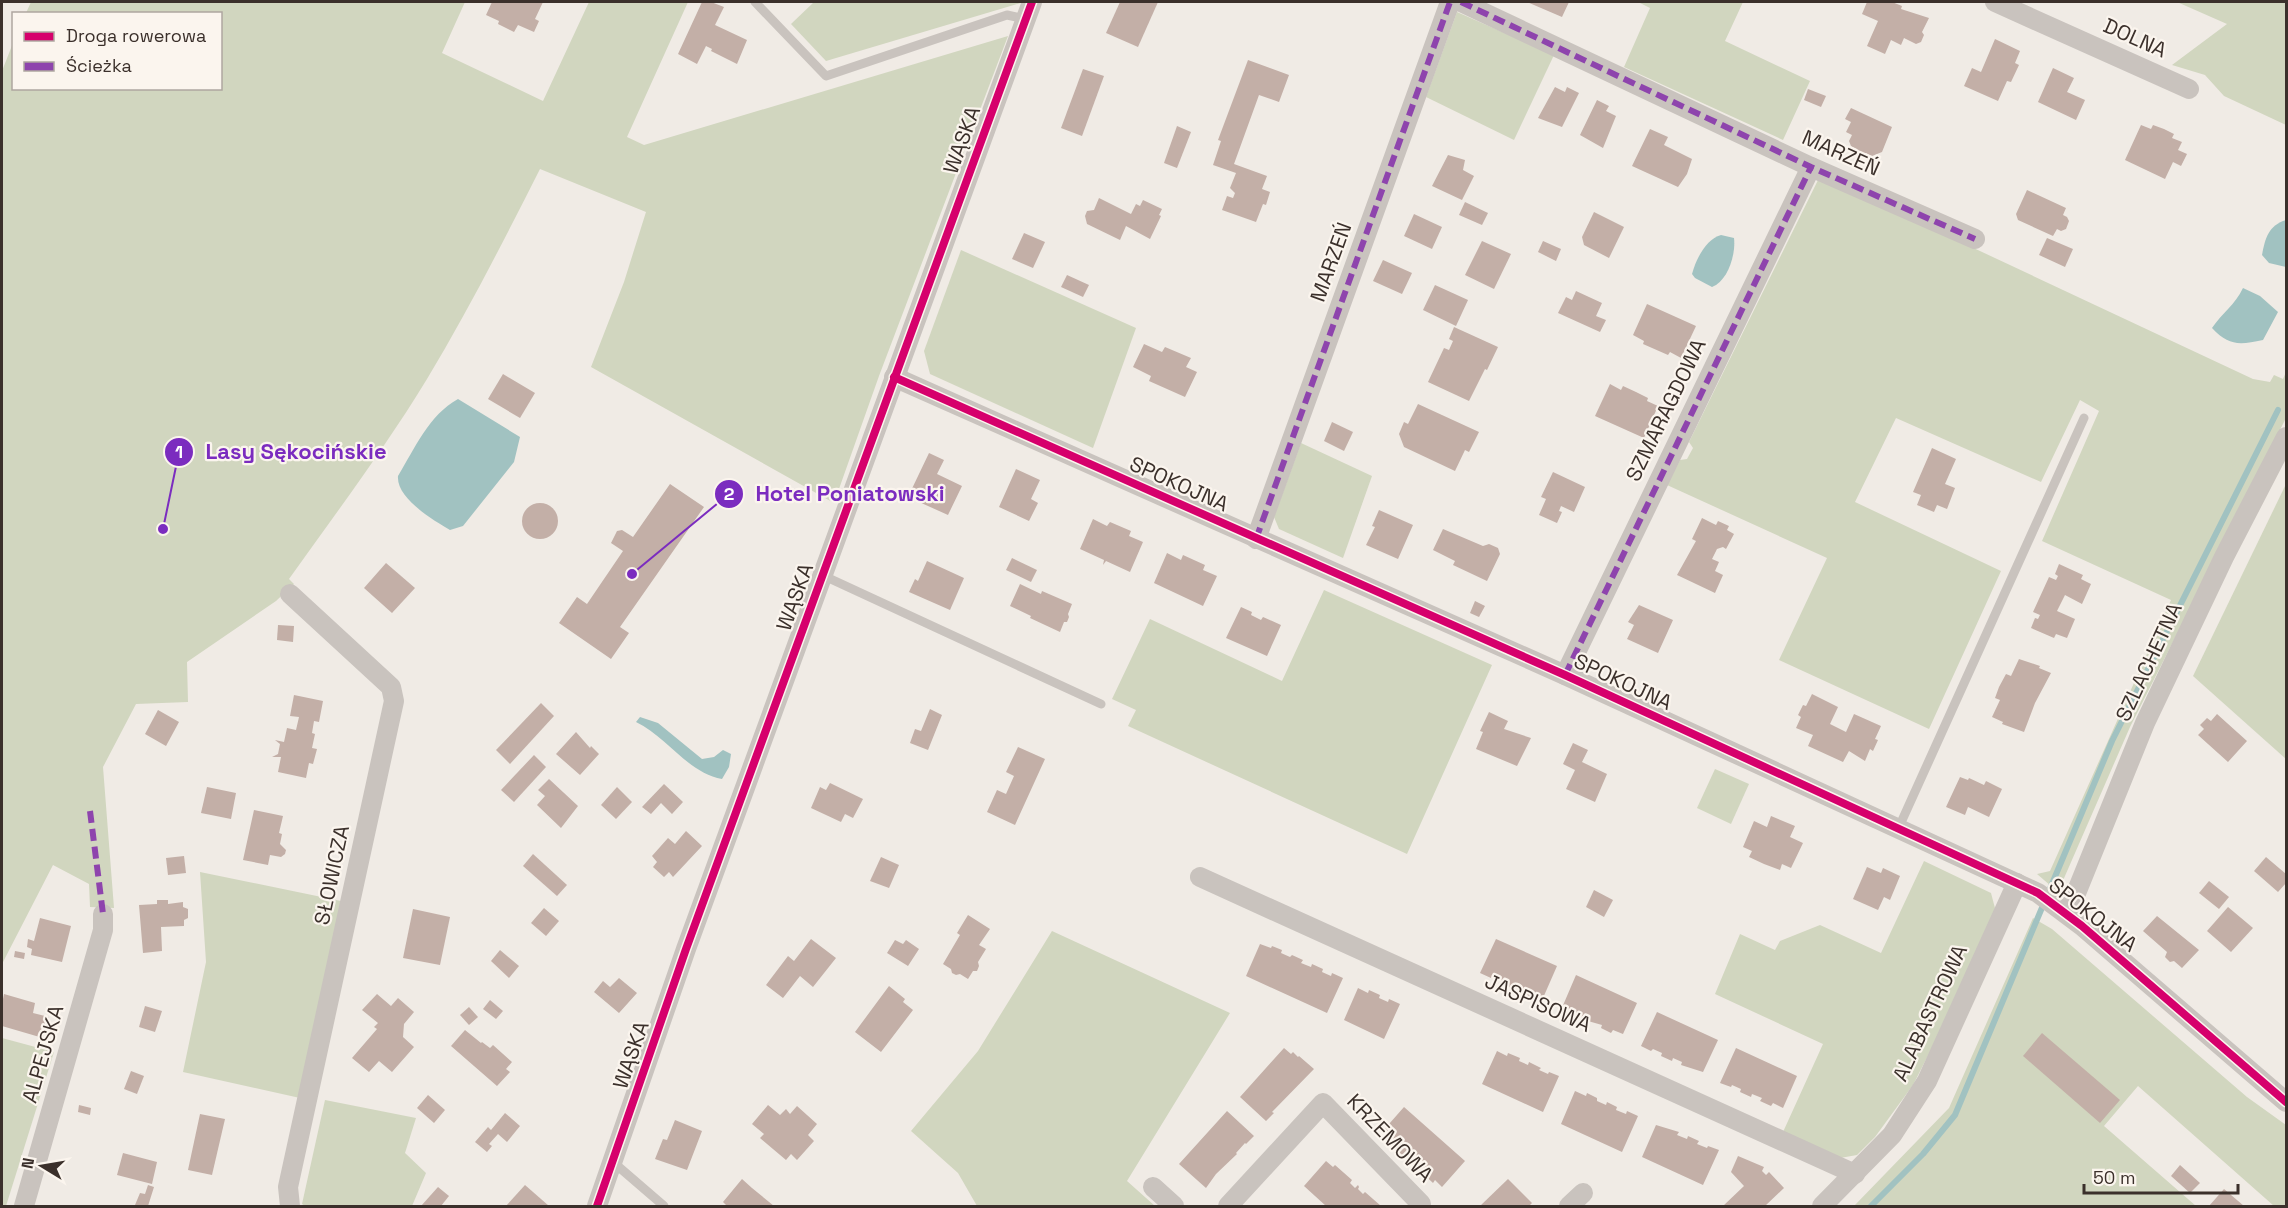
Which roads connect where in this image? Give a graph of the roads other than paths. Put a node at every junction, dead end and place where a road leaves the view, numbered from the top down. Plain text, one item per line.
1 (755, 2) edge
2 (1450, 2) edge
3 (1461, 2) edge
4 (1995, 2) edge
5 (1029, 10) edge
6 (2189, 88) dead end
7 (1811, 167) junction
8 (1975, 239) dead end
9 (894, 377) junction
10 (2084, 418) dead end
11 (2286, 437) edge
12 (1256, 539) junction
13 (822, 575) junction
14 (290, 594) dead end
15 (1564, 675) junction
16 (1101, 704) dead end
17 (1899, 827) junction
18 (1200, 877) dead end
19 (2017, 882) junction
20 (2053, 903) junction
21 (103, 914) dead end
22 (2286, 1102) edge
23 (613, 1162) junction
24 (1855, 1174) junction
25 (1153, 1186) dead end
26 (1421, 1204) dead end
27 (24, 1206) edge
28 (290, 1206) edge
29 (597, 1206) edge
30 (664, 1206) edge
31 (1174, 1206) edge
32 (1228, 1206) edge
33 (1822, 1206) edge

1 - 5 lane
2 - 12 street, MARZEŃ
3 - 7 street, MARZEŃ
4 - 6 street, DOLNA
5 - 9 street, WĄSKA
7 - 8 street, MARZEŃ
7 - 15 street, SZMARAGDOWA
9 - 12 street, SPOKOJNA
9 - 13 street, WĄSKA
10 - 17 lane
11 - 20 street, SZLACHETNA
12 - 15 street, SPOKOJNA
13 - 16 lane
13 - 23 street, WĄSKA
14 - 28 street, SŁOWICZA
15 - 17 street, SPOKOJNA
17 - 19 street, SPOKOJNA
18 - 24 street, JASPISOWA
19 - 20 street, SPOKOJNA
19 - 24 street, ALABASTROWA
20 - 22 street, SPOKOJNA
21 - 27 street, ALPEJSKA
23 - 29 street, WĄSKA
23 - 30 lane
24 - 33 street, ALABASTROWA
25 - 31 street
26 - 32 street, KRZEMOWA

